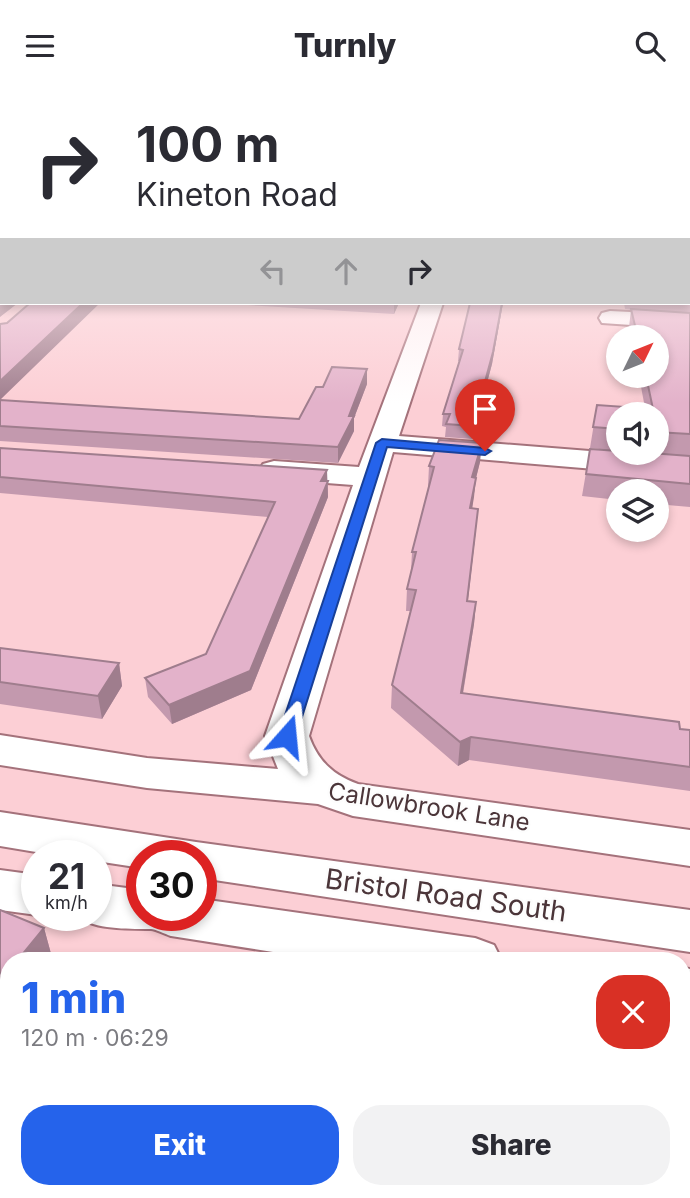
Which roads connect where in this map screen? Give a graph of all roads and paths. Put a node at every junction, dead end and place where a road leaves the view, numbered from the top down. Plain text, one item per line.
1 (431, 305) edge
2 (593, 305) edge
3 (690, 322) edge
4 (382, 443) junction
5 (249, 468) edge
6 (690, 468) edge
7 (373, 477) junction
8 (0, 750) edge
9 (324, 789) junction
10 (0, 828) edge
11 (126, 847) edge
12 (690, 848) edge
13 (217, 861) edge
14 (0, 890) edge
15 (21, 893) edge
16 (217, 922) edge
17 (690, 931) edge
18 (416, 952) edge

1 - 4 main road
2 - 3 main road
4 - 6 main road
4 - 7 main road
5 - 7 main road
7 - 9 main road
8 - 9 main road, Callowbrook Lane
9 - 12 main road, Callowbrook Lane
10 - 11 main road
13 - 17 main road, Bristol Road South
14 - 15 main road
16 - 18 main road

